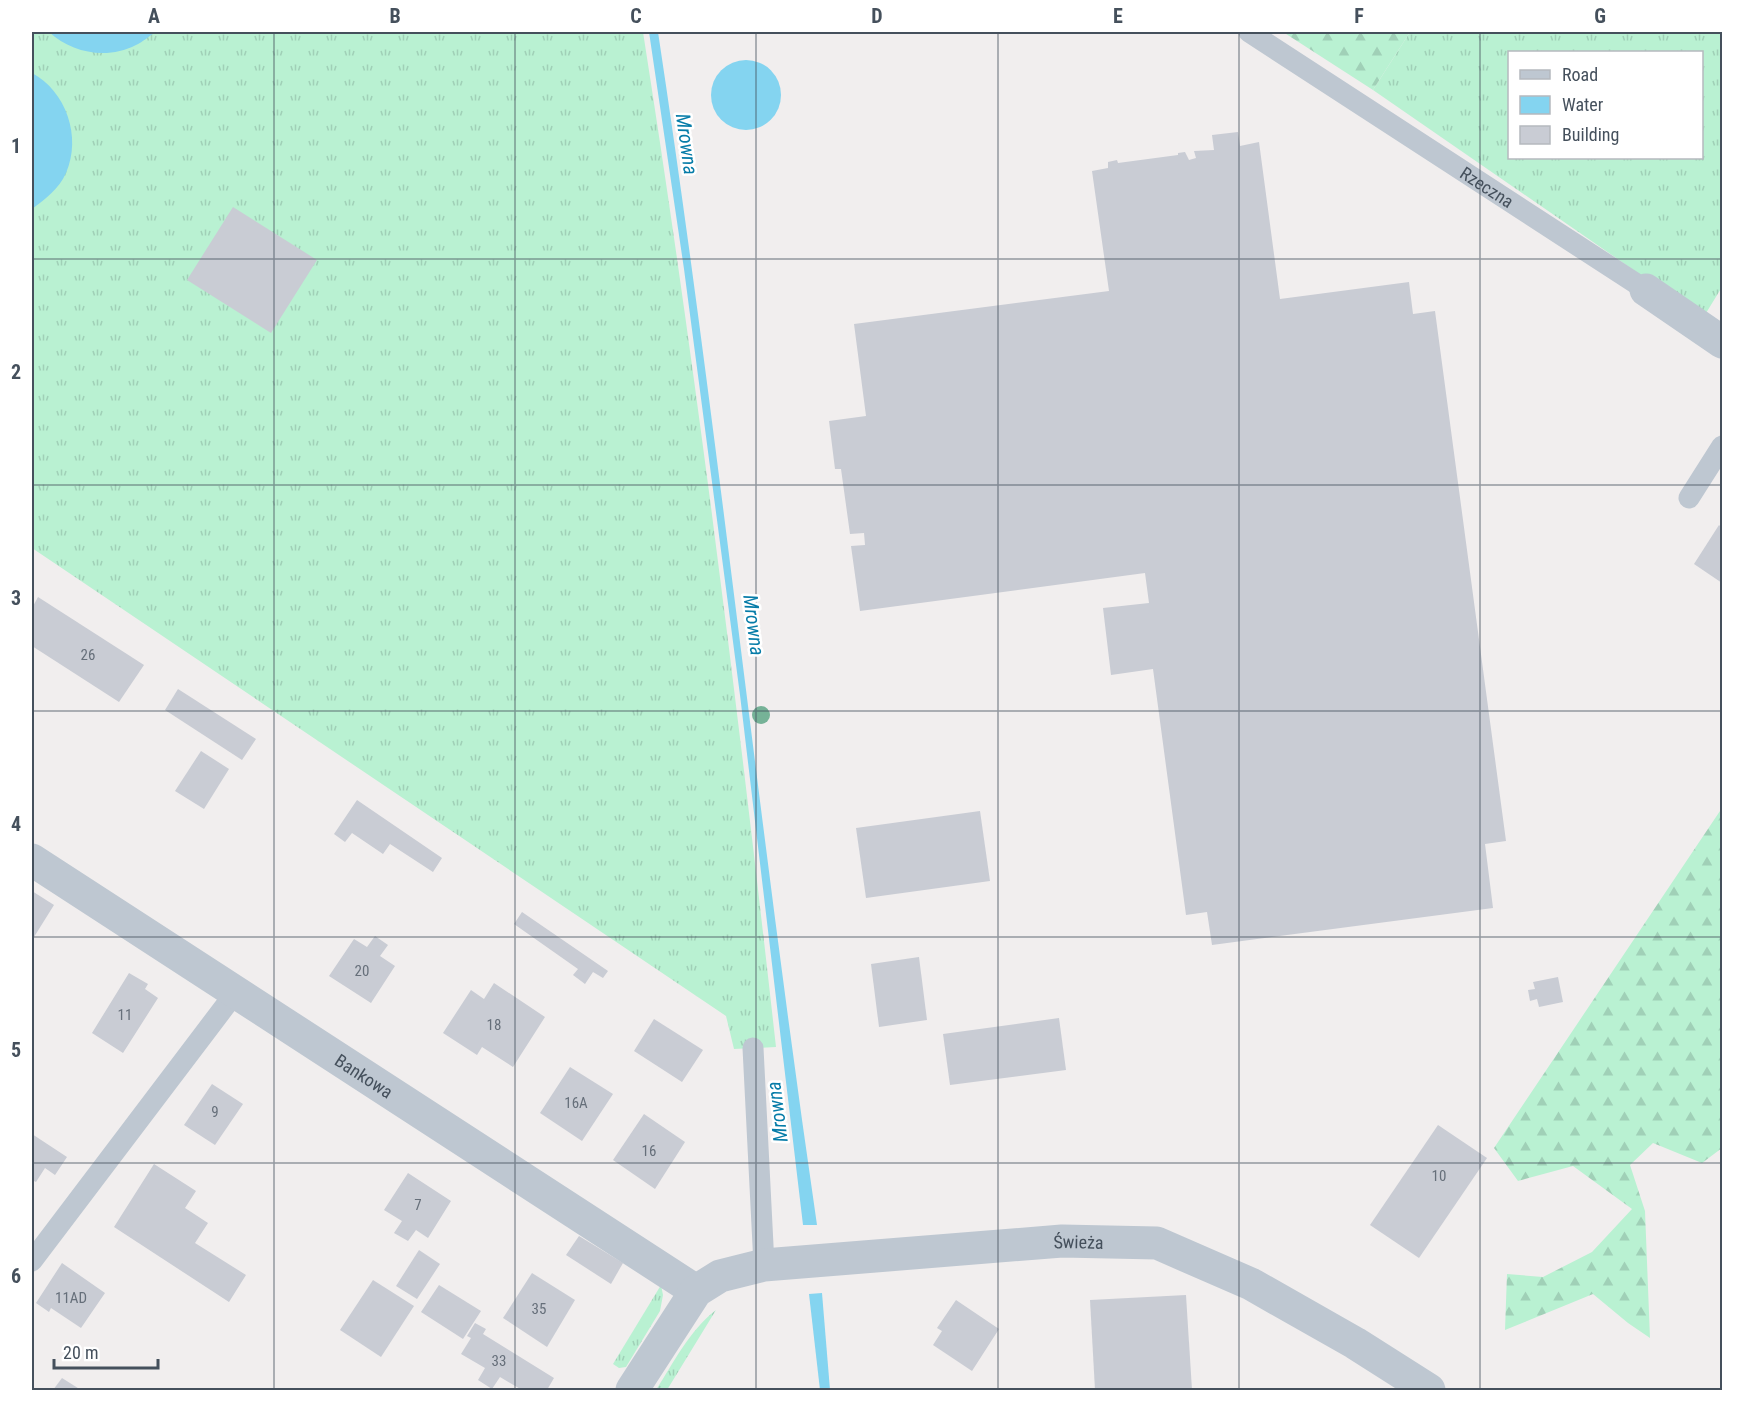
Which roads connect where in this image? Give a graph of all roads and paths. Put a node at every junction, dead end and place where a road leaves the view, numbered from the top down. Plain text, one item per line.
1 (1250, 32) edge
2 (1646, 290) joint
3 (1722, 342) edge
4 (1722, 446) edge
5 (1689, 498) dead end
6 (32, 860) edge
7 (235, 993) junction
8 (753, 1048) dead end
9 (32, 1261) edge
10 (764, 1264) junction
11 (696, 1291) junction
12 (632, 1390) edge
13 (1429, 1390) edge

1 - 2 lane, Rzeczna
2 - 3 street, Rzeczna
4 - 5 lane
6 - 7 street, Bankowa
7 - 9 lane
7 - 11 street, Bankowa
8 - 10 lane
10 - 11 street, Świeża
10 - 13 street, Świeża
11 - 12 street

